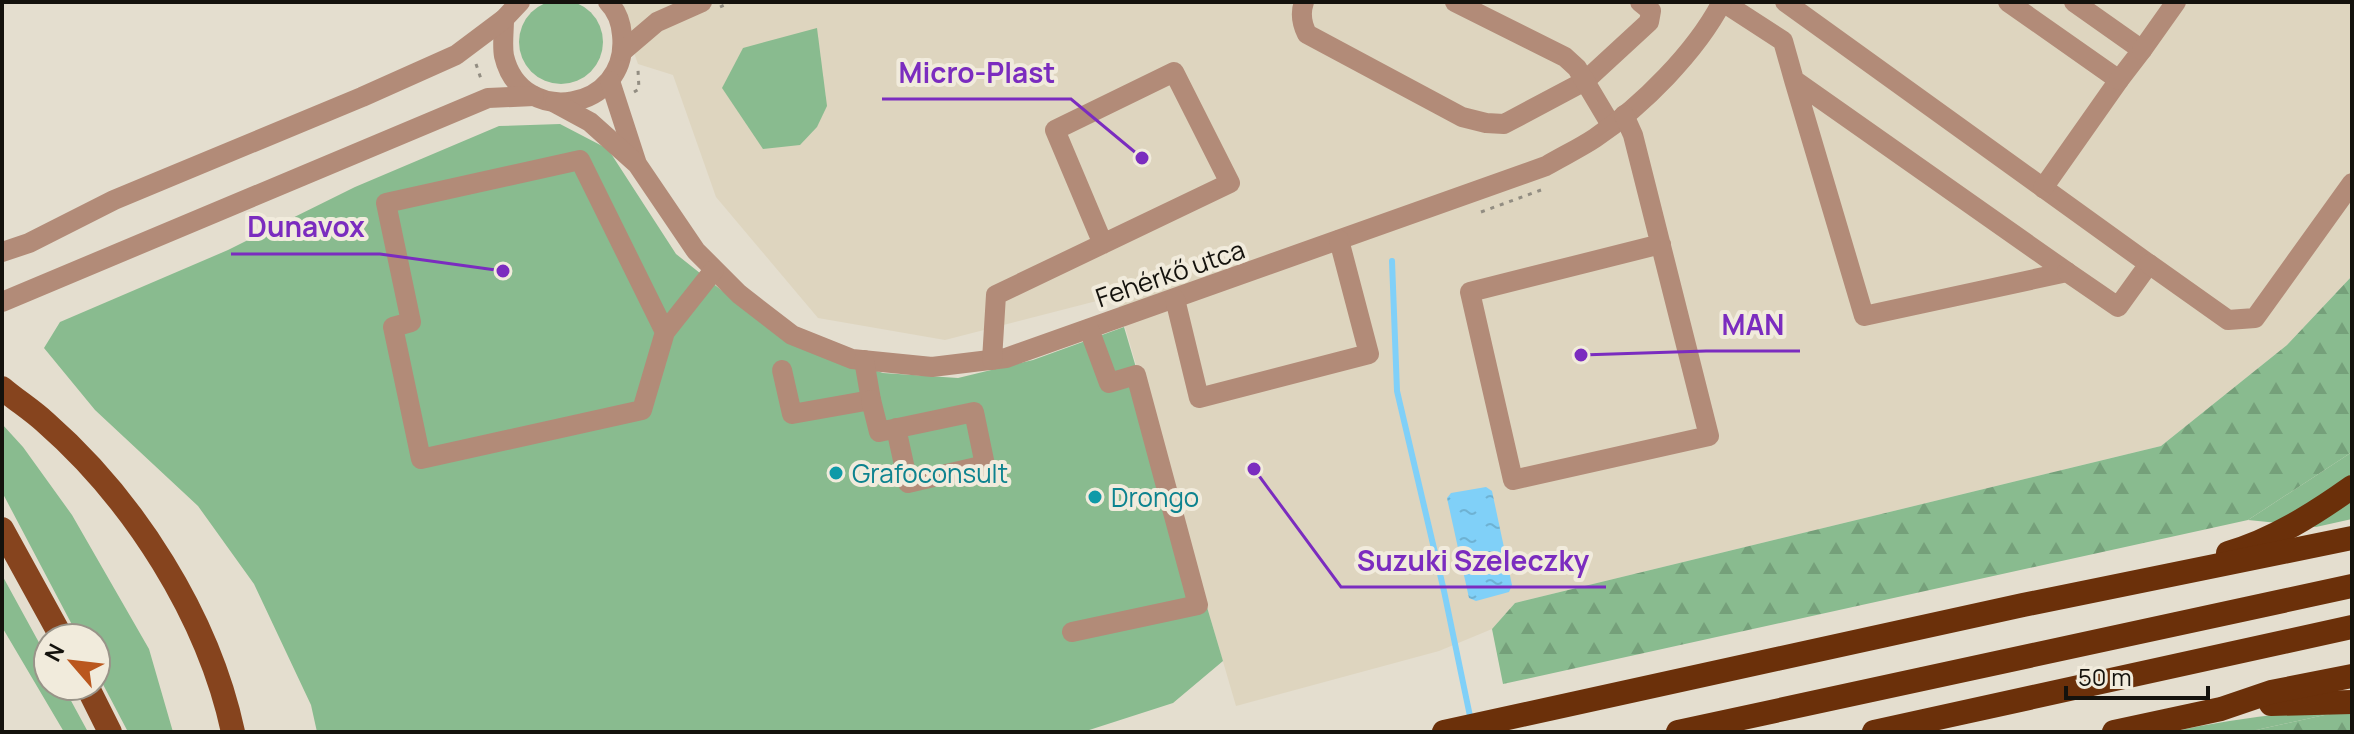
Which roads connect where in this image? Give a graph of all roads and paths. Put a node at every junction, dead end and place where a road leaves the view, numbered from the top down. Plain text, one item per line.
1 (608, 2) edge
2 (702, 2) edge
3 (1304, 2) edge
4 (1455, 2) edge
5 (1640, 2) edge
6 (1723, 2) edge
7 (1777, 2) edge
8 (1785, 2) edge
9 (2008, 2) edge
10 (2074, 2) edge
11 (2176, 2) edge
12 (512, 8) edge
13 (1783, 41) junction
14 (470, 45) junction
15 (2142, 50) junction
16 (623, 51) junction
17 (1794, 80) junction
18 (2119, 80) junction
19 (610, 81) junction
20 (1585, 81) junction
21 (534, 96) junction
22 (488, 98) junction
23 (555, 103) junction
24 (1618, 120) junction
25 (637, 164) junction
26 (2352, 183) edge
27 (2043, 188) junction
28 (1339, 240) junction
29 (1103, 244) junction
30 (1661, 244) junction
31 (2, 252) edge
32 (2149, 264) junction
33 (714, 270) junction
34 (2067, 272) junction
35 (1175, 299) junction
36 (2, 302) edge
37 (1089, 329) junction
38 (665, 332) junction
39 (864, 360) junction
40 (992, 360) junction
41 (782, 370) dead end
42 (2, 388) edge
43 (871, 400) junction
44 (896, 428) junction
45 (2352, 487) edge
46 (2, 529) edge
47 (2352, 538) edge
48 (2110, 586) junction
49 (2352, 586) edge
50 (53, 622) edge
51 (2352, 627) edge
52 (1072, 632) dead end
53 (2352, 676) edge
54 (95, 702) edge
55 (2352, 702) edge
56 (2221, 709) junction
57 (110, 732) edge
58 (233, 732) edge
59 (1446, 732) edge
60 (1678, 732) edge
61 (1874, 732) edge
62 (2114, 732) edge

1 - 16 street
2 - 16 street
3 - 20 street
4 - 20 street
5 - 20 street
6 - 13 street
6 - 24 street, Fehérkő utca
7 - 13 street
8 - 27 street
9 - 18 street
10 - 15 street
11 - 15 street
12 - 14 street
12 - 21 street
13 - 17 street
14 - 22 path
14 - 31 street
15 - 18 street
16 - 19 street
17 - 34 street
17 - 34 street
18 - 27 street
19 - 23 street
19 - 25 street
20 - 24 street
21 - 22 street
21 - 23 street
22 - 36 street
23 - 25 street
24 - 28 street, Fehérkő utca
24 - 30 street
25 - 33 street, Fehérkő utca
26 - 32 street
27 - 32 street
28 - 35 street, Fehérkő utca
28 - 35 street
29 - 29 street
29 - 40 street
30 - 30 street
32 - 34 street
33 - 38 street
33 - 39 street, Fehérkő utca
35 - 37 street, Fehérkő utca
37 - 40 street, Fehérkő utca
37 - 52 street
38 - 38 street
39 - 40 street, Fehérkő utca
39 - 43 street
41 - 43 street
42 - 58 main road
43 - 44 street
44 - 44 street
45 - 48 highway
46 - 50 main road
47 - 48 highway
48 - 59 highway
49 - 60 highway
51 - 61 highway
53 - 56 highway
54 - 57 main road
55 - 56 highway
56 - 62 highway

